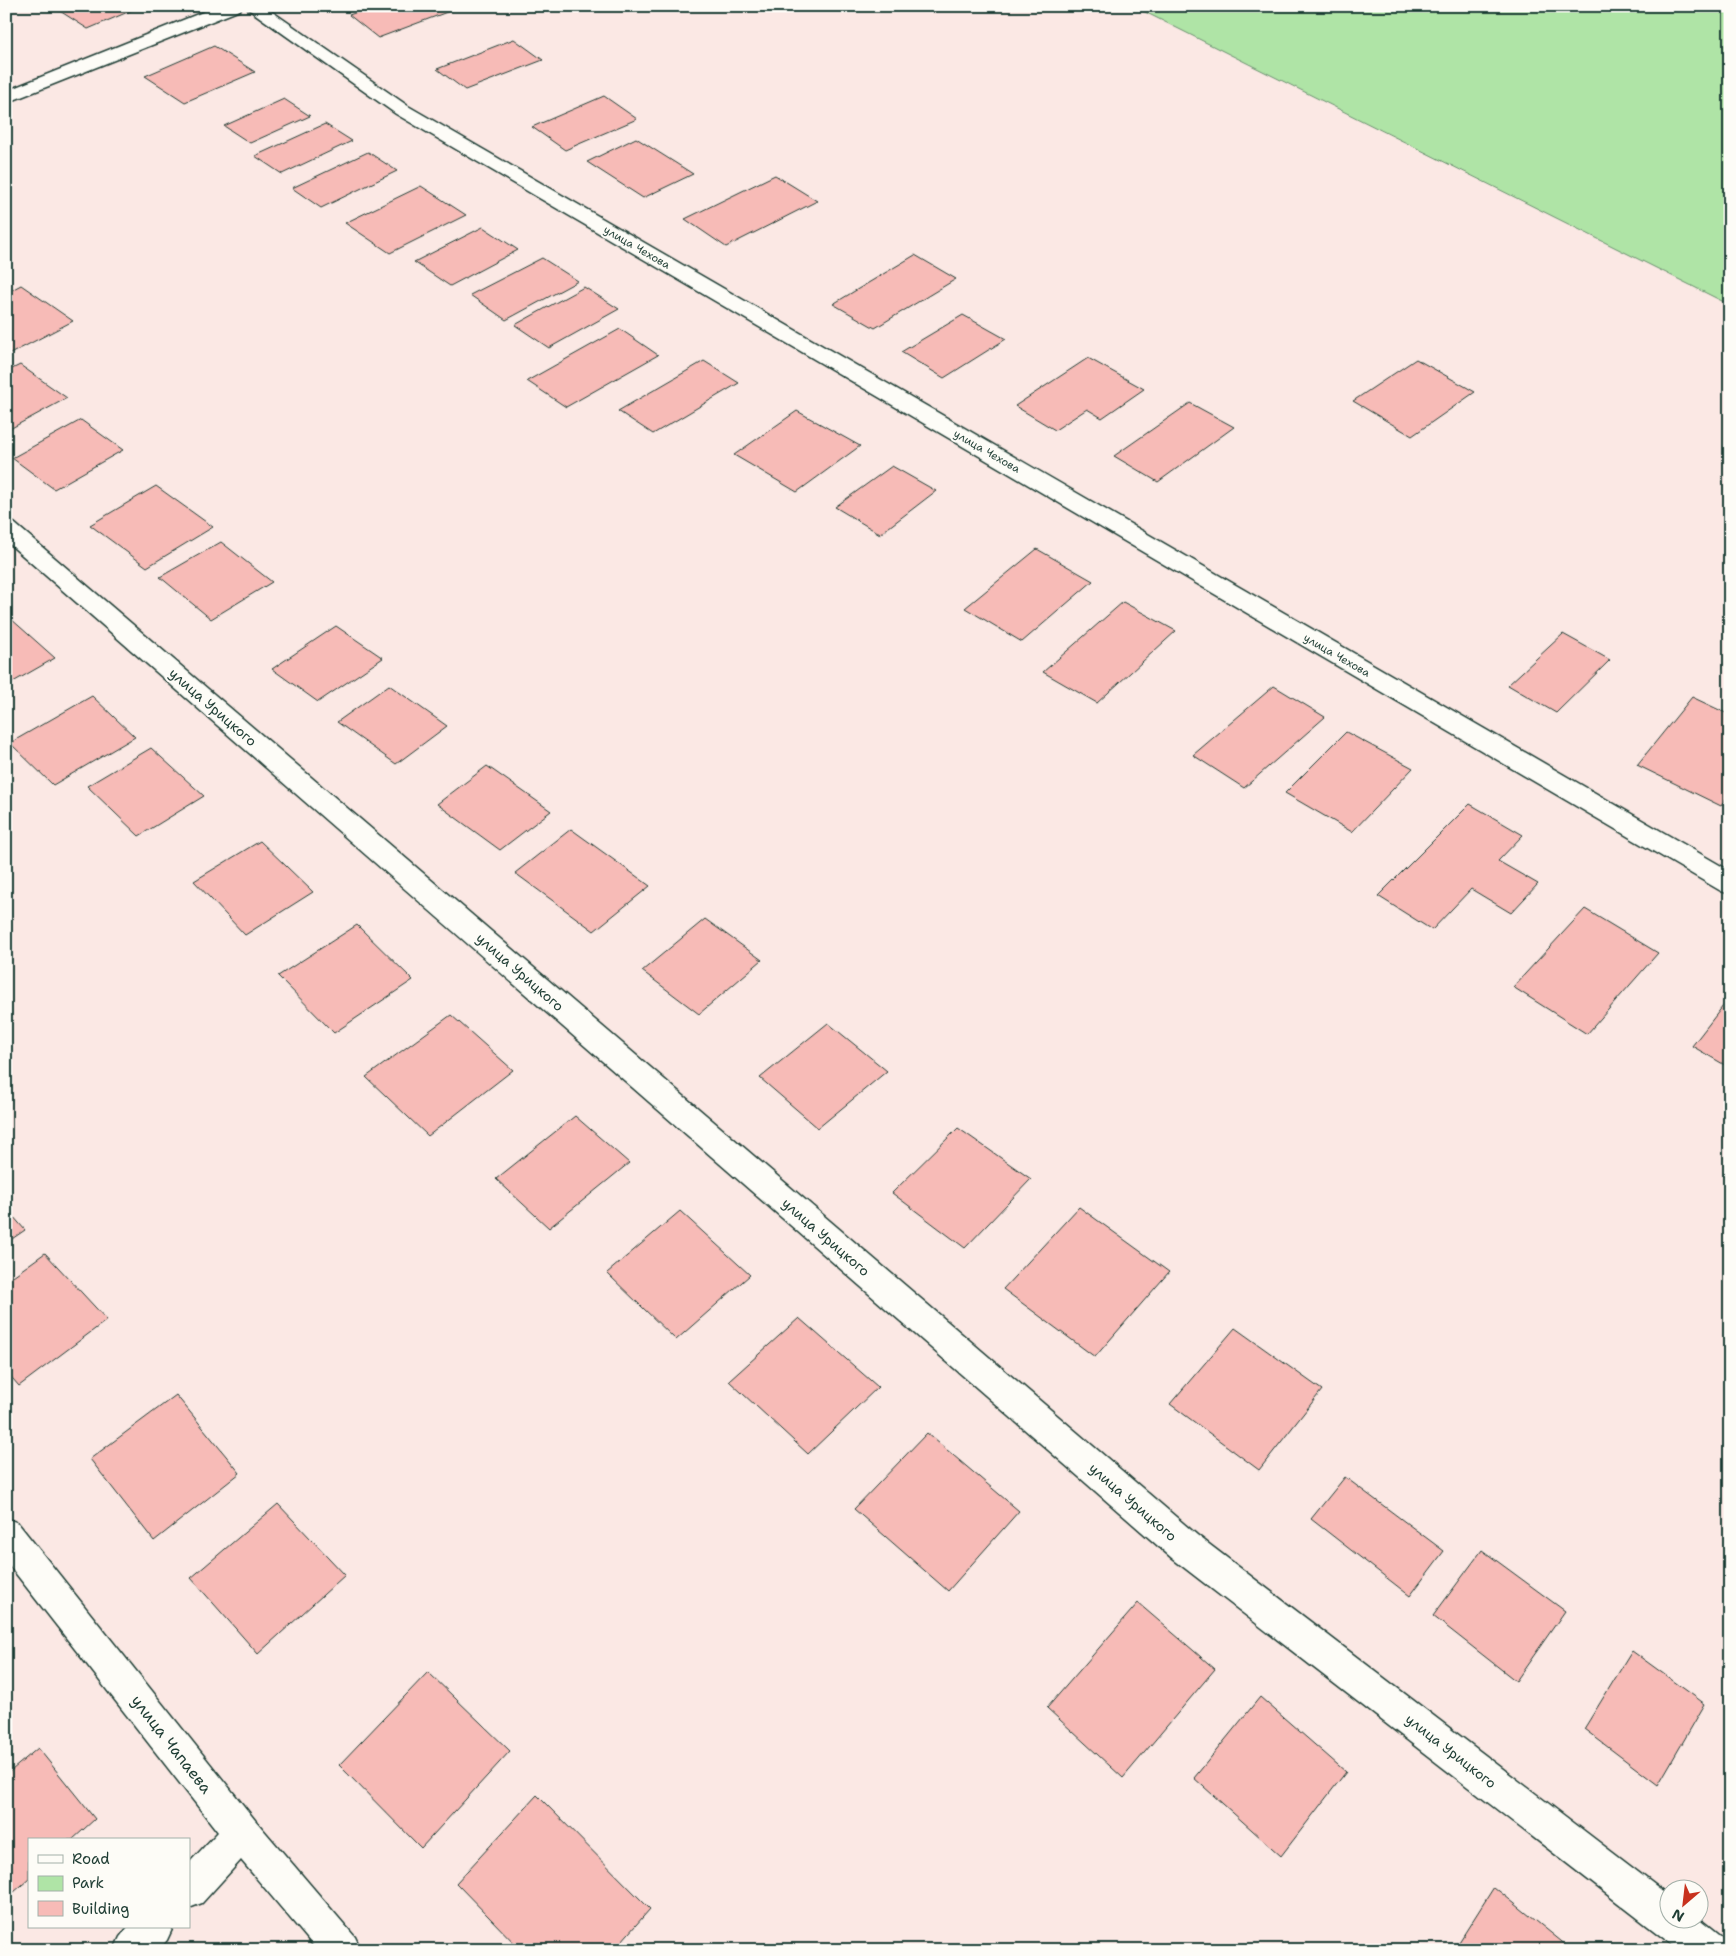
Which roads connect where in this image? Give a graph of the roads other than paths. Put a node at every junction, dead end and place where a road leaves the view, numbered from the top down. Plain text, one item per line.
1 (234, 6) edge
2 (252, 6) edge
3 (6, 98) edge
4 (6, 528) edge
5 (1730, 884) edge
6 (6, 1534) edge
7 (242, 1833) junction
8 (190, 1889) edge
9 (1658, 1910) edge
10 (153, 1928) edge
11 (1682, 1928) edge
12 (134, 1950) edge
13 (342, 1950) edge
14 (1710, 1950) edge

1 - 3 street
2 - 5 street, улица Чехова
4 - 9 street, улица Урицкого
6 - 7 street, улица Чапаева
7 - 8 street
7 - 13 street, улица Чапаева
10 - 12 street
11 - 14 street, улица Урицкого

